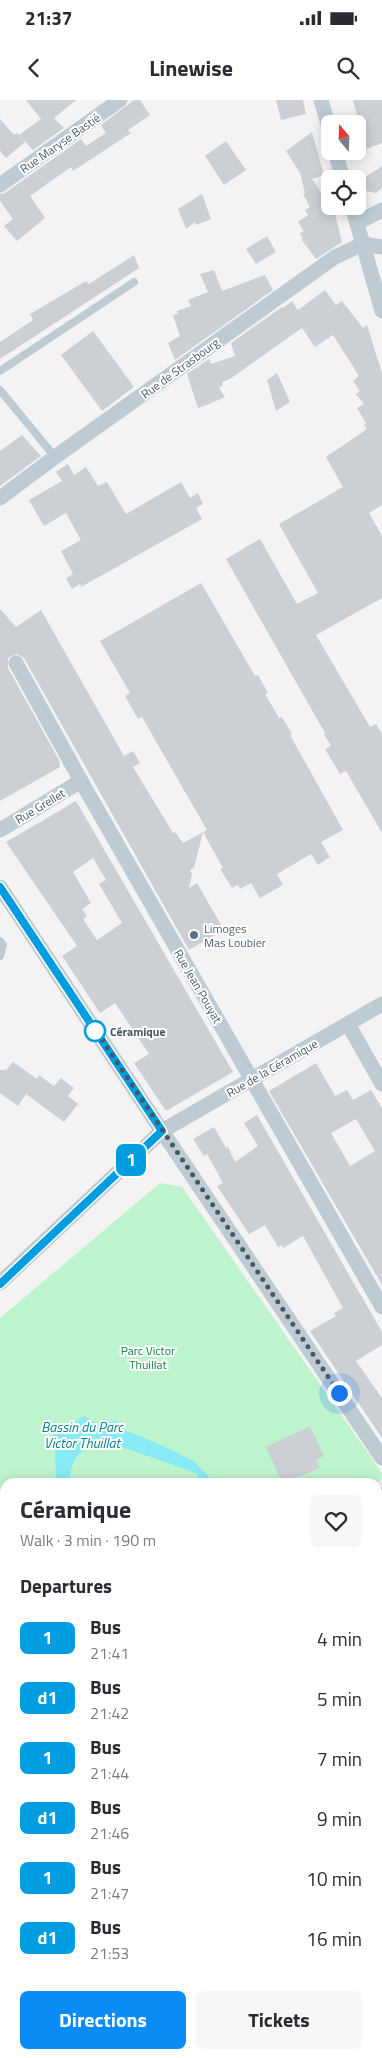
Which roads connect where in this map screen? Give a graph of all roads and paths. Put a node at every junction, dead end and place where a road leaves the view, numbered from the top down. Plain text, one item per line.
1 (120, 100) edge
2 (322, 100) edge
3 (326, 115) edge
4 (0, 185) edge
5 (382, 210) edge
6 (355, 215) edge
7 (357, 223) junction
8 (363, 244) junction
9 (382, 247) edge
10 (134, 282) dead end
11 (382, 311) edge
12 (0, 371) edge
13 (0, 390) edge
14 (55, 457) junction
15 (0, 498) edge
16 (16, 663) dead end
17 (81, 781) junction
18 (0, 830) edge
19 (0, 886) edge
20 (0, 941) edge
21 (0, 956) edge
22 (382, 1004) edge
23 (348, 1024) junction
24 (252, 1080) junction
25 (382, 1084) edge
26 (162, 1131) junction
27 (0, 1284) edge
28 (382, 1307) edge
29 (378, 1442) edge
30 (382, 1458) edge

1 - 4 street, Rue Maryse Bastié
2 - 3 street
5 - 7 street
6 - 7 street
7 - 8 street
8 - 9 street
8 - 11 street
8 - 14 street, Rue de Strasbourg
10 - 12 lane
13 - 14 lane
14 - 15 street, Rue de Strasbourg
16 - 17 street, Rue Jean Pouyat
17 - 18 street, Rue Grellet
17 - 24 street, Rue Jean Pouyat
19 - 26 street
20 - 21 lane
22 - 23 street, Rue de la Céramique
23 - 24 street, Rue de la Céramique
23 - 25 street
24 - 26 street, Rue de la Céramique
24 - 28 street, Rue Jean Pouyat
26 - 27 street, Rue de la Céramique
26 - 29 street
29 - 30 street

